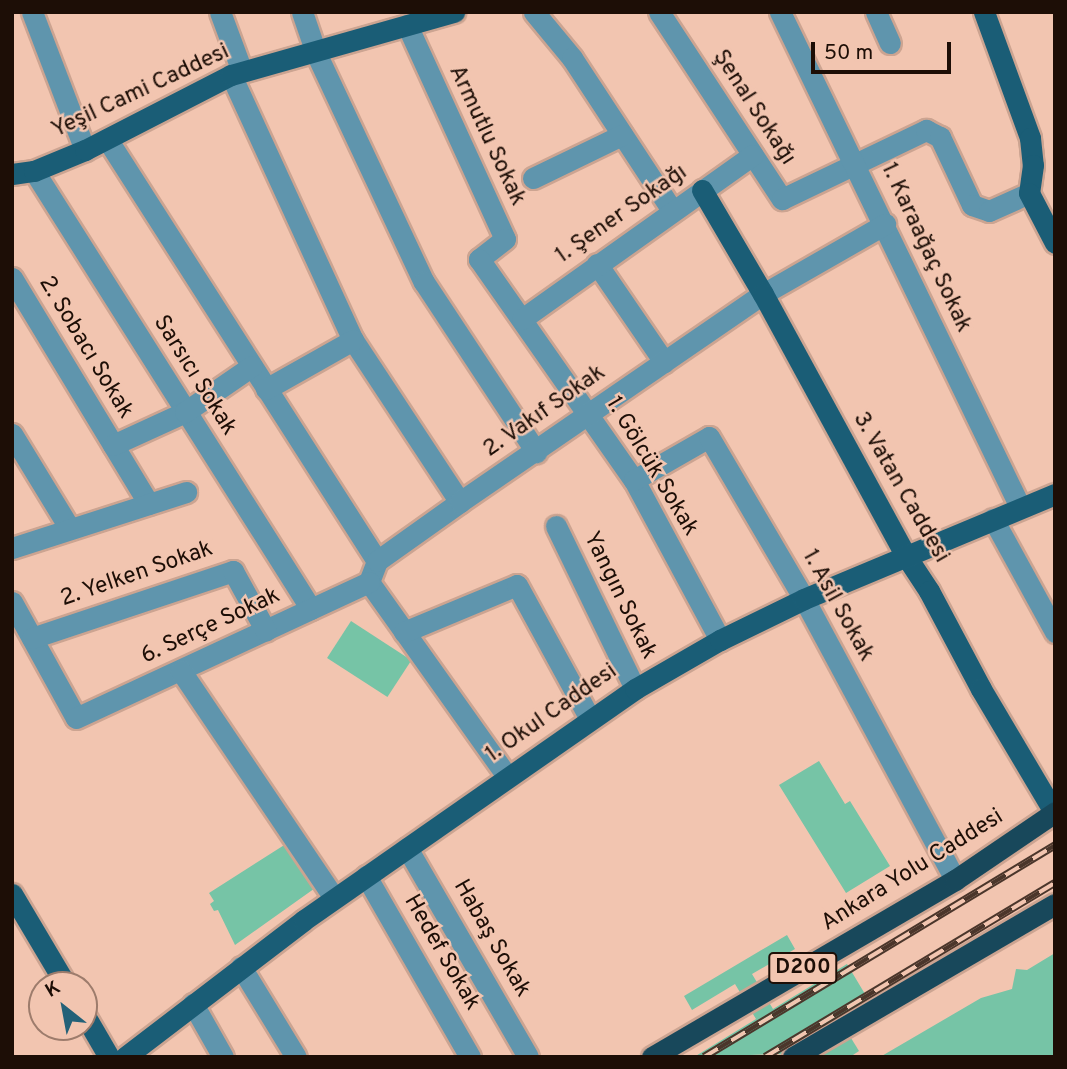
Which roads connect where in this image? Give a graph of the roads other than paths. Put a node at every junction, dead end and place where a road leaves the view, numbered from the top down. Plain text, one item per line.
1 (32, 12) edge
2 (219, 12) edge
3 (302, 12) edge
4 (454, 12) edge
5 (534, 12) edge
6 (659, 12) edge
7 (780, 12) edge
8 (876, 12) edge
9 (984, 12) edge
10 (418, 19) edge
11 (890, 43) dead end
12 (316, 53) junction
13 (237, 73) junction
14 (622, 135) junction
15 (107, 139) junction
16 (85, 150) junction
17 (753, 155) junction
18 (856, 163) junction
19 (18, 171) edge
20 (533, 178) dead end
21 (702, 190) junction
22 (1030, 193) junction
23 (672, 210) junction
24 (885, 224) junction
25 (1055, 243) edge
26 (479, 259) joint
27 (597, 264) junction
28 (12, 278) edge
29 (763, 294) junction
30 (522, 319) junction
31 (353, 340) junction
32 (664, 362) junction
33 (252, 366) junction
34 (265, 389) junction
35 (185, 412) junction
36 (589, 414) junction
37 (12, 434) edge
38 (113, 445) junction
39 (536, 452) junction
40 (634, 480) junction
41 (186, 492) dead end
42 (1055, 494) edge
43 (460, 502) junction
44 (149, 504) junction
45 (1020, 507) junction
46 (993, 519) junction
47 (556, 526) dead end
48 (70, 529) junction
49 (12, 548) edge
50 (906, 556) junction
51 (377, 561) junction
52 (369, 582) junction
53 (804, 599) junction
54 (12, 602) edge
55 (311, 609) junction
56 (266, 632) junction
57 (404, 632) junction
58 (1055, 632) edge
59 (32, 638) junction
60 (720, 640) junction
61 (181, 671) junction
62 (635, 689) junction
63 (590, 719) junction
64 (507, 776) junction
65 (1054, 812) edge
66 (407, 848) junction
67 (366, 876) junction
68 (955, 880) junction
69 (12, 894) edge
70 (334, 898) junction
71 (1055, 904) edge
72 (20, 923) edge
73 (241, 967) junction
74 (56, 971) edge
75 (193, 1004) junction
76 (98, 1029) edge
77 (124, 1056) edge
78 (223, 1057) edge
79 (296, 1057) edge
80 (470, 1057) edge
81 (528, 1057) edge
82 (652, 1057) edge
83 (793, 1057) edge

1 - 16 street
2 - 13 street
3 - 12 street
4 - 10 main road, Yeşil Cami Caddesi
5 - 14 street
6 - 17 street, Şenal Sokağı
7 - 18 street, 1. Karaağaç Sokak
8 - 11 street
9 - 22 main road
10 - 12 main road, Yeşil Cami Caddesi
10 - 26 street, Armutlu Sokak
12 - 13 main road, Yeşil Cami Caddesi
12 - 39 street
13 - 15 main road, Yeşil Cami Caddesi
13 - 31 street
14 - 20 street
14 - 23 street
15 - 16 main road, Yeşil Cami Caddesi
15 - 33 street
16 - 19 main road, Yeşil Cami Caddesi
17 - 18 street, Şenal Sokağı
17 - 21 street, 1. Şener Sokağı
18 - 22 street
18 - 24 street, 1. Karaağaç Sokak
19 - 35 street, Sarsıcı Sokak
21 - 23 street, 1. Şener Sokağı
21 - 29 main road, 3. Vatan Caddesi
22 - 25 main road
23 - 27 street, 1. Şener Sokağı
24 - 29 street, 2. Vakıf Sokak
24 - 45 street, 1. Karaağaç Sokak
26 - 30 street, 1. Gölcük Sokak
27 - 30 street, 1. Şener Sokağı
27 - 32 street
28 - 38 street, 2. Sobacı Sokak
29 - 32 street, 2. Vakıf Sokak
29 - 50 main road, 3. Vatan Caddesi
30 - 36 street, 1. Gölcük Sokak
31 - 34 street
31 - 43 street
32 - 36 street, 2. Vakıf Sokak
33 - 34 street
33 - 35 street
34 - 51 street
35 - 38 street
35 - 55 street, Sarsıcı Sokak
36 - 39 street, 2. Vakıf Sokak
36 - 40 street, 1. Gölcük Sokak
37 - 48 street
38 - 44 street, 2. Sobacı Sokak
39 - 43 street, 2. Vakıf Sokak
40 - 53 street, 1. Asil Sokak
40 - 60 street, 1. Gölcük Sokak
41 - 44 street
42 - 45 main road, 1. Okul Caddesi
43 - 51 street, 2. Vakıf Sokak
44 - 48 street
45 - 46 main road, 1. Okul Caddesi
46 - 50 main road, 1. Okul Caddesi
46 - 58 street
47 - 62 street, Yangın Sokak
48 - 49 street
50 - 53 main road, 1. Okul Caddesi
50 - 65 main road, 3. Vatan Caddesi
51 - 52 street
52 - 55 street, 6. Serçe Sokak
52 - 57 street
53 - 60 main road, 1. Okul Caddesi
53 - 68 street, 1. Asil Sokak
54 - 59 street
55 - 56 street, 6. Serçe Sokak
56 - 59 street, 2. Yelken Sokak
56 - 61 street, 6. Serçe Sokak
57 - 63 street
57 - 64 street
59 - 61 street, 6. Serçe Sokak
60 - 62 main road, 1. Okul Caddesi
61 - 70 street
62 - 63 main road, 1. Okul Caddesi
63 - 64 main road, 1. Okul Caddesi
64 - 66 main road, 1. Okul Caddesi
65 - 68 highway, Ankara Yolu Caddesi / D200
66 - 67 main road, 1. Okul Caddesi
66 - 81 street, Habaş Sokak
67 - 70 main road, 1. Okul Caddesi
67 - 80 street, Hedef Sokak
68 - 82 highway, Ankara Yolu Caddesi / D200
69 - 72 main road
70 - 73 main road, 1. Okul Caddesi
71 - 83 highway
72 - 74 main road
73 - 75 main road, 1. Okul Caddesi
73 - 79 street
75 - 77 main road, 1. Okul Caddesi
75 - 78 street
76 - 77 main road

